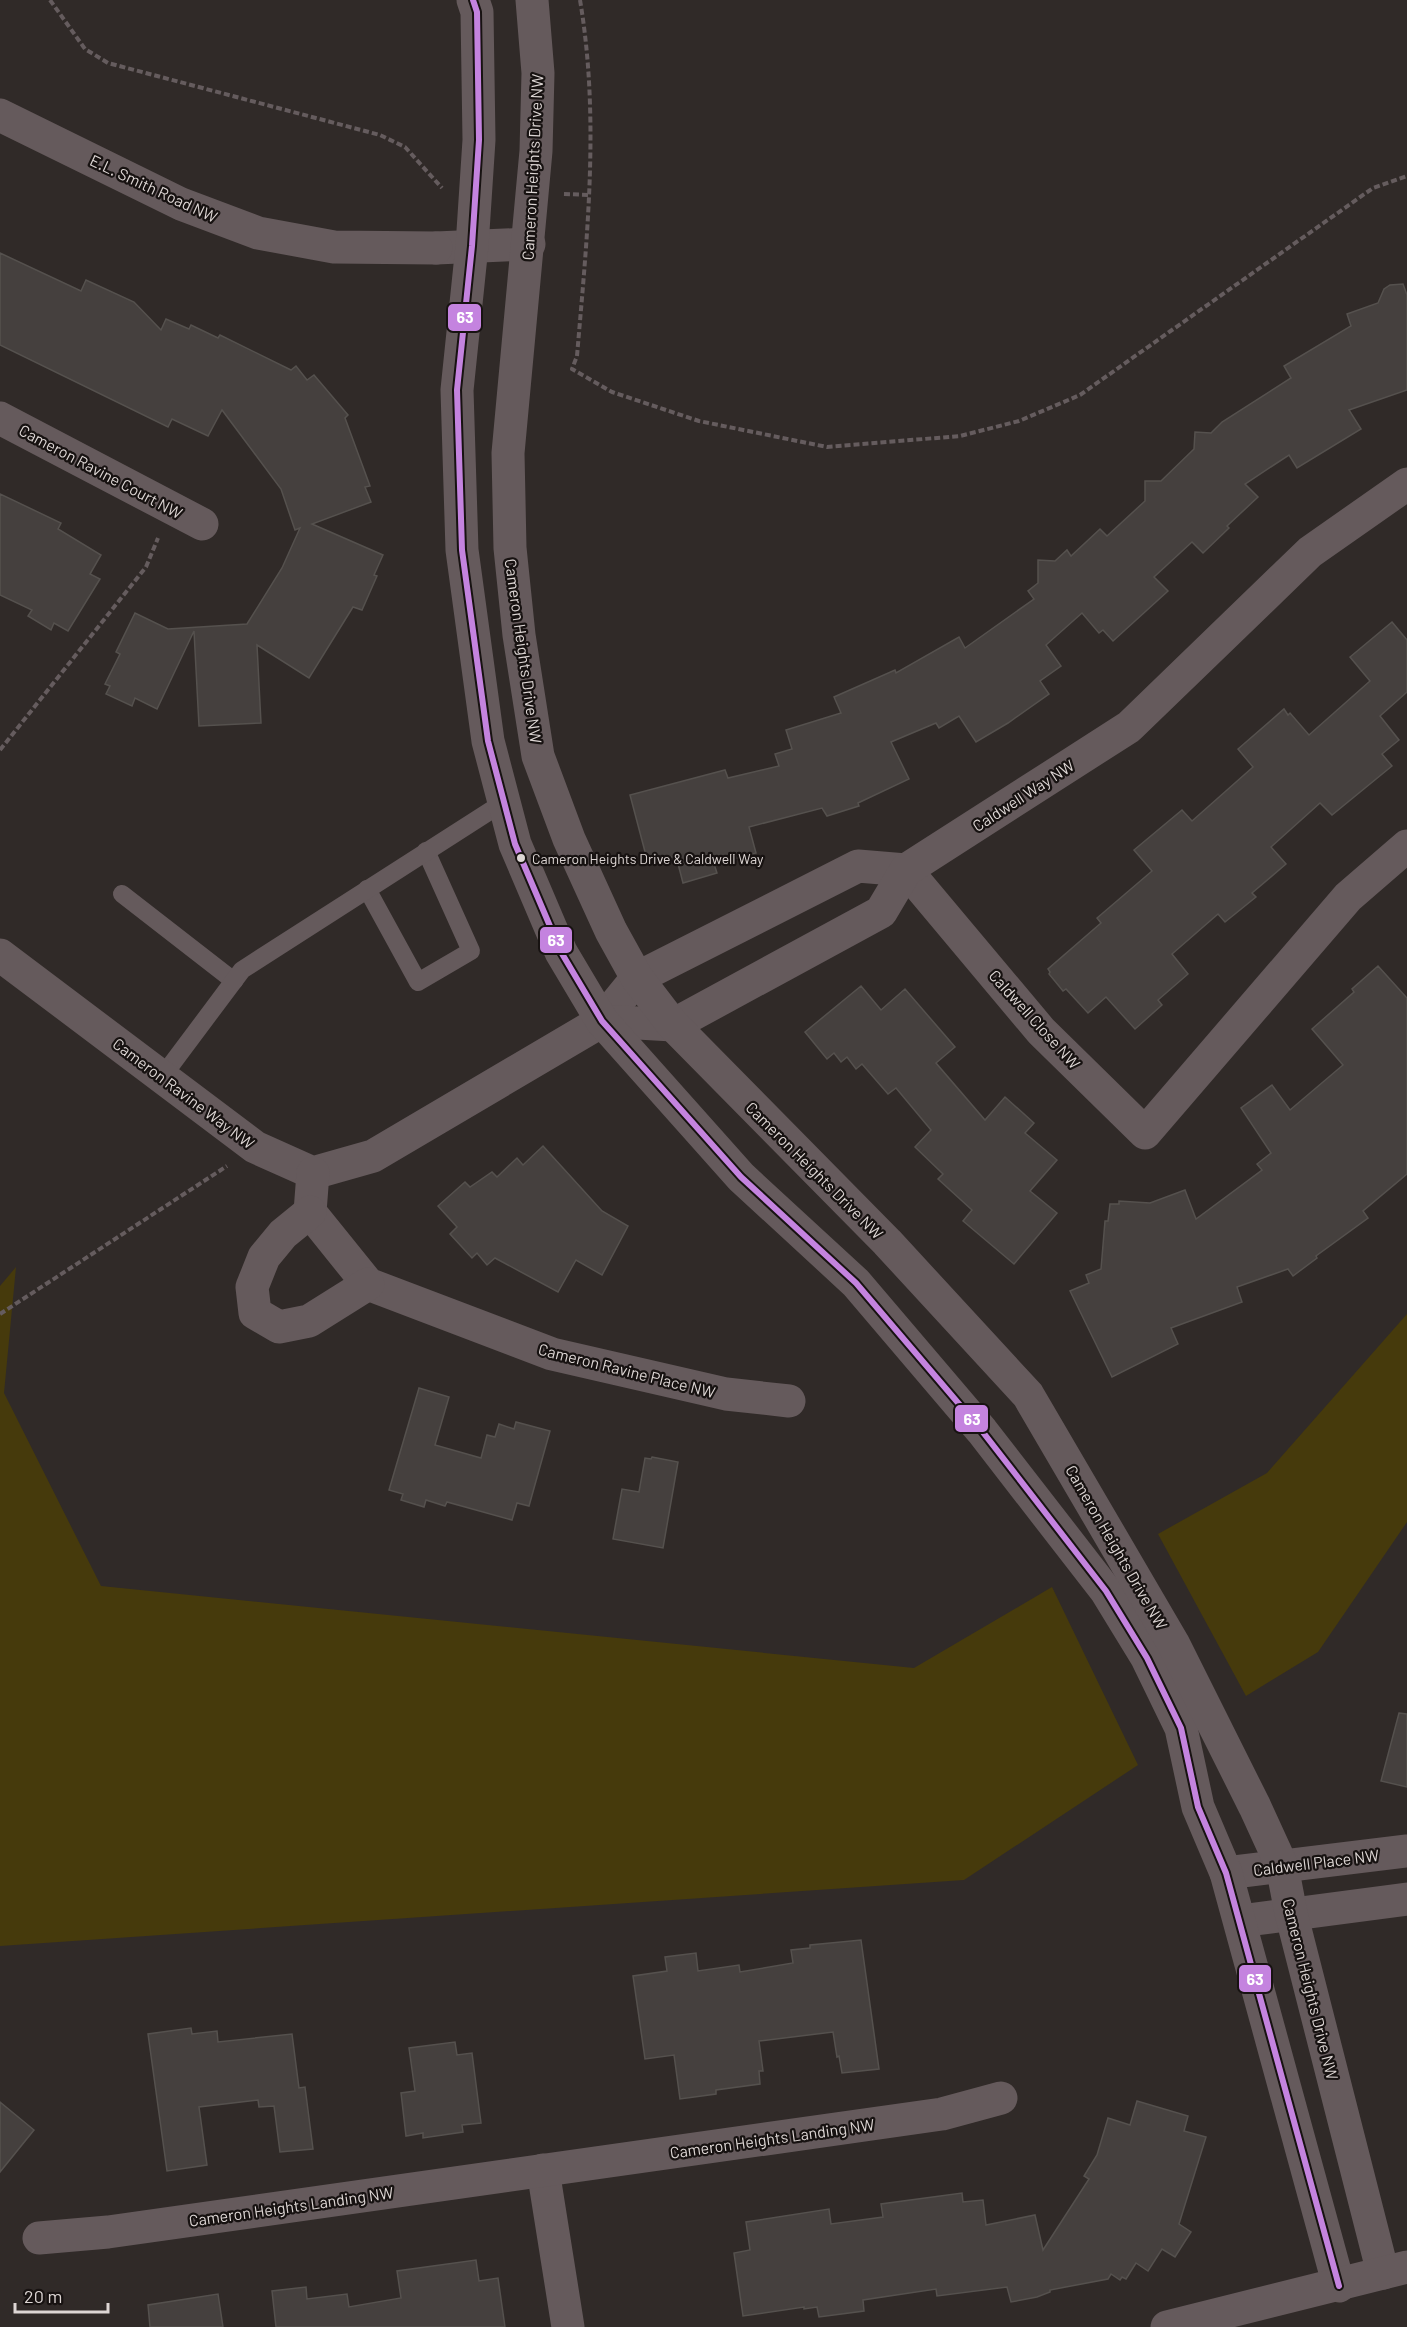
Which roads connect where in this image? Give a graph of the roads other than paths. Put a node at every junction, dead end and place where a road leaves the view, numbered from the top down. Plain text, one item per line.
1 (473, 0) edge
2 (532, 0) edge
3 (0, 115) edge
4 (529, 244) junction
5 (472, 246) junction
6 (0, 418) edge
7 (1407, 484) edge
8 (202, 524) dead end
9 (504, 802) junction
10 (1407, 846) edge
11 (426, 851) junction
12 (906, 870) junction
13 (367, 890) junction
14 (122, 894) dead end
15 (0, 955) edge
16 (637, 978) junction
17 (234, 981) junction
18 (602, 1021) junction
19 (673, 1025) junction
20 (162, 1077) junction
21 (313, 1173) junction
22 (310, 1212) junction
23 (368, 1284) junction
24 (789, 1401) dead end
25 (1407, 1851) edge
26 (1282, 1866) junction
27 (1226, 1874) junction
28 (1407, 1899) edge
29 (1291, 1914) junction
30 (1240, 1921) junction
31 (1000, 2098) dead end
32 (543, 2170) junction
33 (39, 2238) dead end
34 (1395, 2270) edge
35 (1339, 2286) junction
36 (568, 2327) edge
37 (1167, 2327) edge

1 - 5 street, Cameron Heights Drive NW
2 - 4 street, Cameron Heights Drive NW
3 - 5 street, E.L. Smith Road NW
4 - 5 street, E.L. Smith Road NW
4 - 16 street, Cameron Heights Drive NW
5 - 9 street, Cameron Heights Drive NW
6 - 8 street, Cameron Ravine Court NW
7 - 12 street, Caldwell Way NW
9 - 11 lane
9 - 18 street, Cameron Heights Drive NW
10 - 12 street, Caldwell Close NW
11 - 13 lane
11 - 13 lane
12 - 16 street
12 - 19 street, Caldwell Way NW
13 - 17 lane
14 - 17 lane
15 - 20 street, Cameron Ravine Way NW
16 - 18 street
16 - 19 street, Cameron Heights Drive NW
17 - 20 lane
18 - 19 street
18 - 21 street
18 - 27 street, Cameron Heights Drive NW
19 - 26 street, Cameron Heights Drive NW
20 - 21 street, Cameron Ravine Way NW
21 - 22 street
22 - 23 street
22 - 23 street
23 - 24 street, Cameron Ravine Place NW
25 - 26 street, Caldwell Place NW
26 - 27 street, Caldwell Place NW
26 - 29 street, Cameron Heights Drive NW
27 - 30 street, Cameron Heights Drive NW
28 - 29 street
29 - 30 street
29 - 34 street, Cameron Heights Drive NW
30 - 35 street, Cameron Heights Drive NW
31 - 32 street, Cameron Heights Landing NW
32 - 33 street, Cameron Heights Landing NW
32 - 36 street
34 - 35 street
35 - 37 street

